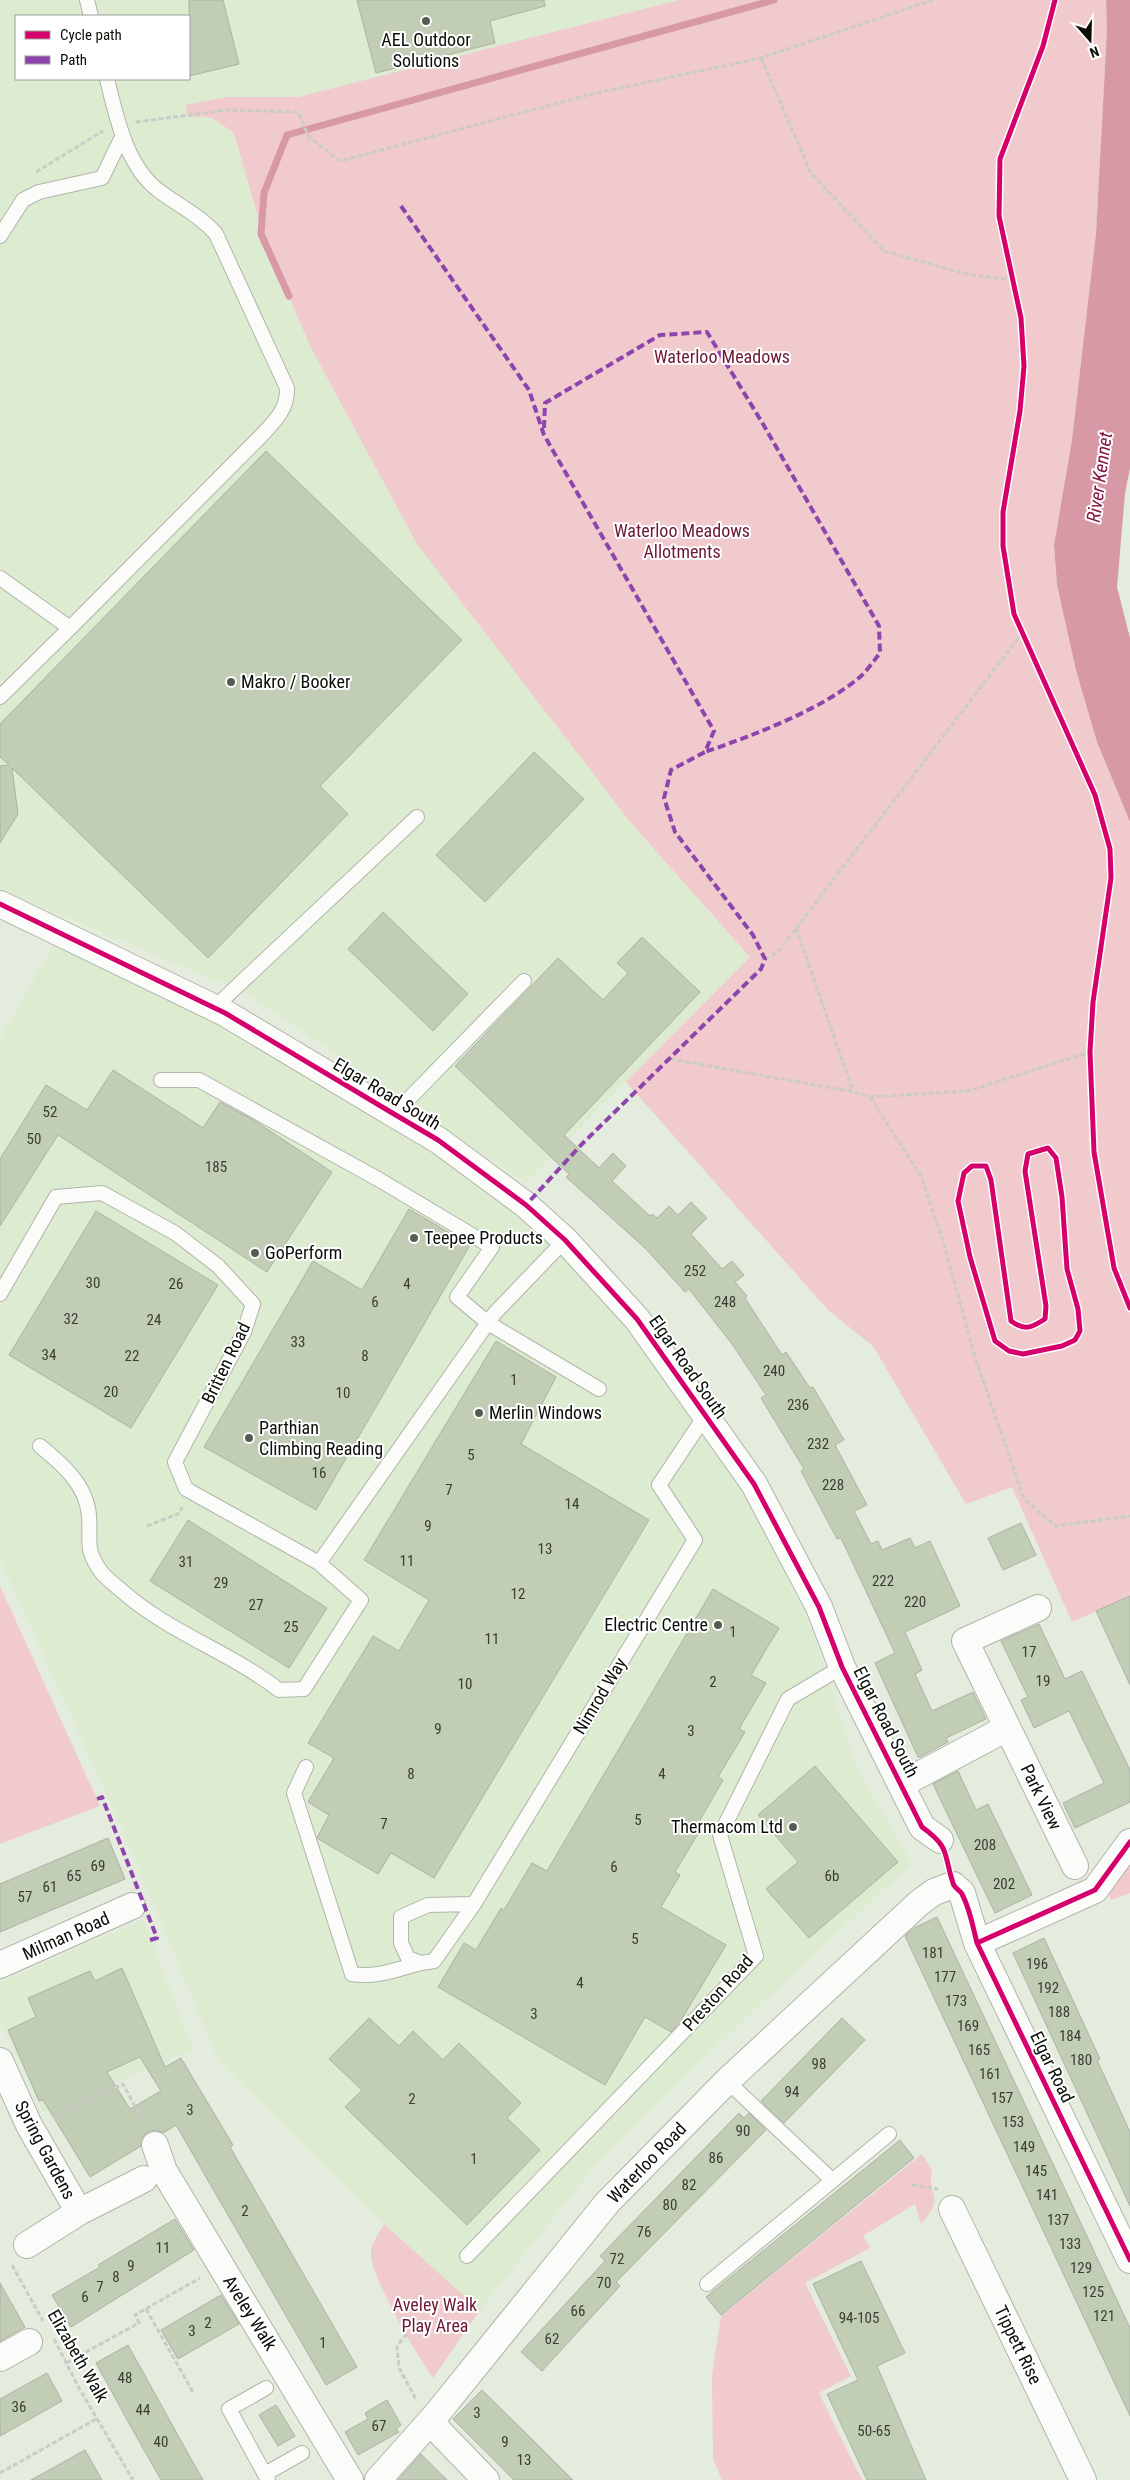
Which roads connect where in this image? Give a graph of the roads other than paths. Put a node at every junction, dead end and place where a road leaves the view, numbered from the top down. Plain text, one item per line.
1 (87, 0) edge
2 (91, 15) edge
3 (107, 80) edge
4 (120, 132) junction
5 (0, 236) edge
6 (0, 578) edge
7 (70, 628) junction
8 (0, 697) edge
9 (417, 817) dead end
10 (0, 904) edge
11 (524, 982) dead end
12 (214, 1008) junction
13 (161, 1080) dead end
14 (394, 1114) junction
15 (565, 1240) junction
16 (0, 1294) edge
17 (488, 1323) junction
18 (599, 1389) dead end
19 (706, 1416) junction
20 (40, 1446) dead end
21 (319, 1563) junction
22 (1038, 1608) dead end
23 (842, 1667) junction
24 (1007, 1728) junction
25 (306, 1767) dead end
26 (902, 1784) junction
27 (940, 1840) dead end
28 (1130, 1842) edge
29 (1075, 1866) dead end
30 (953, 1885) joint
31 (474, 1904) junction
32 (132, 1906) dead end
33 (977, 1943) junction
34 (422, 1963) junction
35 (0, 1965) edge
36 (0, 2061) edge
37 (727, 2081) junction
38 (889, 2134) dead end
39 (155, 2145) road end
40 (144, 2179) dead end
41 (832, 2180) junction
42 (952, 2209) dead end
43 (79, 2212) junction
44 (18, 2253) road end
45 (467, 2256) dead end
46 (1130, 2260) edge
47 (707, 2284) dead end
48 (42, 2334) road end
49 (0, 2358) edge
50 (266, 2388) dead end
51 (432, 2419) junction
52 (302, 2453) dead end
53 (267, 2477) edge
54 (350, 2480) edge
55 (378, 2480) edge
56 (486, 2480) edge
57 (1083, 2480) edge

1 - 2 lane
3 - 4 lane
4 - 5 lane
4 - 7 lane
6 - 7 lane
7 - 8 lane
9 - 12 lane
10 - 12 street, Elgar Road South
11 - 14 lane
12 - 14 street, Elgar Road South
13 - 17 lane
14 - 15 street, Elgar Road South
15 - 17 lane
15 - 19 street, Elgar Road South
16 - 21 lane, Britten Road
17 - 18 lane
17 - 21 lane
19 - 23 street, Elgar Road South
19 - 31 lane, Nimrod Way
20 - 21 lane
22 - 24 street, Park View
23 - 26 street, Elgar Road South
23 - 45 lane, Preston Road
24 - 26 street
24 - 29 street, Park View
25 - 34 lane, Nimrod Way
26 - 27 street, Elgar Road South
28 - 33 street
30 - 33 street, Elgar Road
30 - 37 street, Waterloo Road
31 - 34 lane, Nimrod Way
31 - 34 lane
32 - 35 street, Milman Road
33 - 46 street, Elgar Road
36 - 43 street, Spring Gardens
37 - 41 lane
37 - 51 street, Waterloo Road
38 - 41 lane
39 - 54 street, Aveley Walk
40 - 43 street, Spring Gardens
41 - 47 lane
42 - 57 street, Tippett Rise
43 - 44 street, Spring Gardens
48 - 49 street
50 - 53 lane
51 - 55 street, Waterloo Road
51 - 56 street
52 - 53 lane

